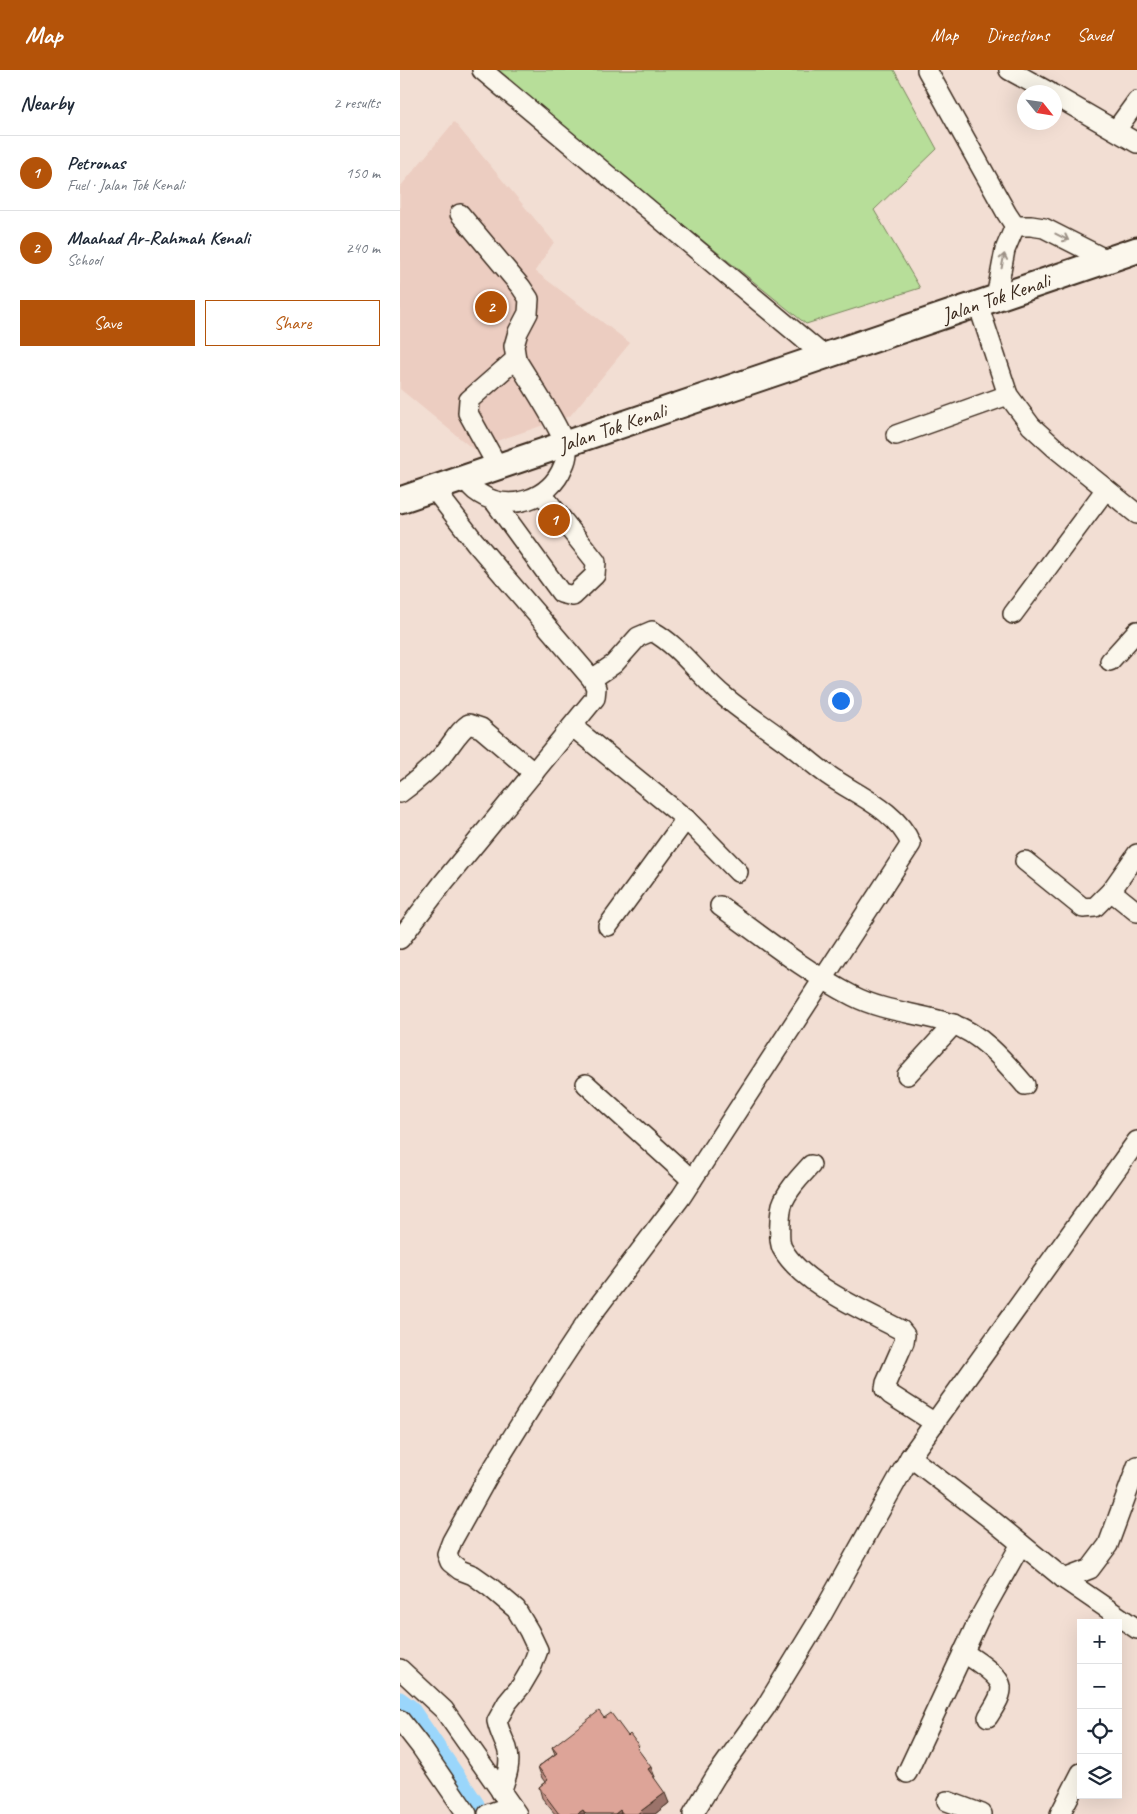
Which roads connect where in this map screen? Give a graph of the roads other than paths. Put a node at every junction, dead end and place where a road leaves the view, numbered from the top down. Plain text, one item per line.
1 (482, 70) edge
2 (927, 70) edge
3 (1009, 70) edge
4 (1036, 85) edge
5 (1062, 100) edge
6 (1137, 101) edge
7 (1116, 130) junction
8 (1137, 143) edge
9 (460, 214) dead end
10 (1015, 226) junction
11 (1137, 250) edge
12 (1107, 260) junction
13 (987, 301) junction
14 (824, 356) junction
15 (516, 359) junction
16 (1008, 395) junction
17 (896, 435) dead end
18 (565, 444) junction
19 (498, 467) junction
20 (466, 478) junction
21 (434, 488) junction
22 (1106, 489) junction
23 (542, 494) junction
24 (400, 500) edge
25 (494, 501) junction
26 (1137, 514) edge
27 (1013, 614) dead end
28 (1137, 631) edge
29 (1110, 661) dead end
30 (592, 679) junction
31 (572, 727) junction
32 (534, 773) junction
33 (400, 793) edge
34 (686, 819) junction
35 (1137, 854) edge
36 (1025, 861) dead end
37 (738, 872) dead end
38 (1111, 890) junction
39 (720, 906) dead end
40 (1137, 912) edge
41 (608, 926) dead end
42 (400, 939) edge
43 (823, 979) junction
44 (954, 1024) junction
45 (907, 1075) dead end
46 (586, 1084) dead end
47 (1025, 1085) dead end
48 (1137, 1141) edge
49 (811, 1164) dead end
50 (692, 1180) junction
51 (935, 1423) junction
52 (910, 1457) junction
53 (1137, 1466) edge
54 (1021, 1544) junction
55 (1064, 1579) junction
56 (1137, 1629) edge
57 (963, 1652) junction
58 (400, 1669) edge
59 (988, 1717) dead end
60 (400, 1720) edge
61 (907, 1774) dead end
62 (1077, 1781) edge
63 (947, 1801) dead end
64 (510, 1804) edge
65 (467, 1814) edge
66 (488, 1814) edge
67 (693, 1814) edge
68 (982, 1814) edge
69 (1060, 1814) edge

1 - 14 street
2 - 10 street
3 - 4 street
5 - 7 street
6 - 7 street
7 - 8 street
9 - 15 street
10 -> 12 street
13 -> 10 street
11 - 12 main road, Jalan Tok Kenali
12 - 13 main road, Jalan Tok Kenali
13 - 14 main road, Jalan Tok Kenali
13 - 16 street
14 - 18 main road, Jalan Tok Kenali
15 - 18 street
15 - 19 street
16 - 17 street
16 - 22 street
18 - 19 main road, Jalan Tok Kenali
18 - 23 street
19 - 20 main road, Jalan Tok Kenali
20 - 21 main road, Jalan Tok Kenali
20 - 25 street
21 - 24 main road, Jalan Tok Kenali
21 - 30 street
22 - 26 street
22 - 27 street
23 - 25 street
23 - 25 street
28 - 29 street
30 - 31 street
30 - 43 street
31 - 32 street
31 - 34 street
32 - 33 street
32 - 42 street
34 - 37 street
34 - 41 street
35 - 38 street
36 - 38 street
38 - 40 street
39 - 43 street
43 - 44 street
43 - 50 street
44 - 45 street
44 - 47 street
46 - 50 street
48 - 51 street
49 - 51 street
50 - 64 street
51 - 52 street
52 - 54 street
52 - 67 street
53 - 55 street
54 - 55 street
54 - 57 street
55 - 56 street
57 - 59 street
57 - 61 street
58 - 64 street
60 - 65 street
62 - 69 street
63 - 68 street
64 - 66 street

